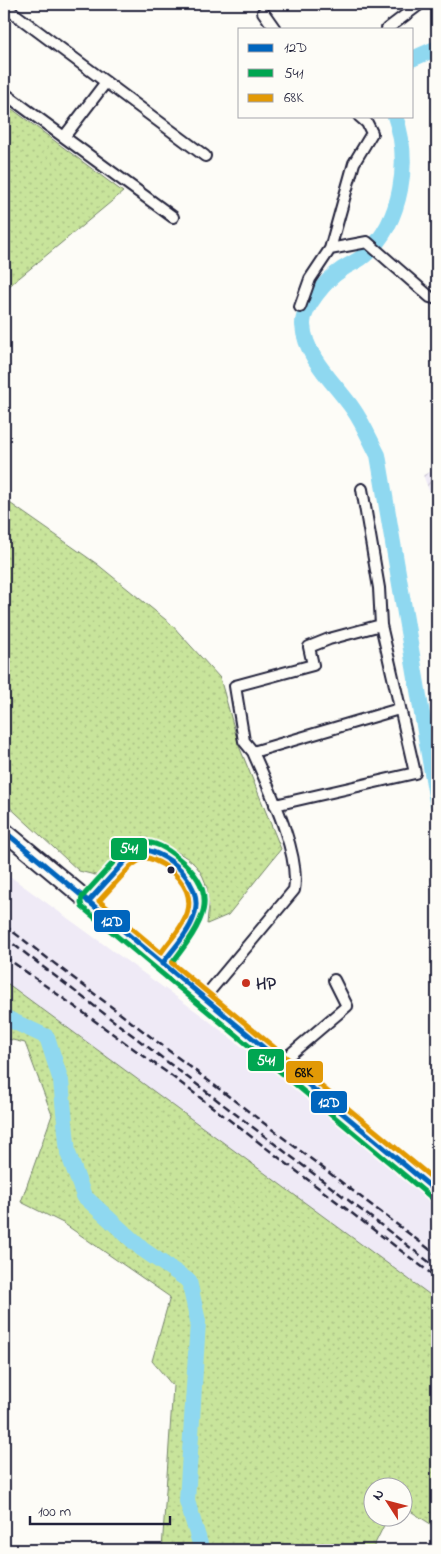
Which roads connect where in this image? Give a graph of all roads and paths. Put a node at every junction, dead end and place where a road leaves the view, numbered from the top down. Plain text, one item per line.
1 (420, 4) edge
2 (4, 6) edge
3 (263, 12) dead end
4 (274, 28) edge
5 (388, 28) edge
6 (106, 82) junction
7 (4, 93) edge
8 (361, 118) edge
9 (64, 137) junction
10 (205, 156) dead end
11 (173, 217) dead end
12 (330, 249) junction
13 (437, 299) edge
14 (300, 307) dead end
15 (362, 489) dead end
16 (382, 625) junction
17 (399, 709) junction
18 (253, 752) junction
19 (275, 805) junction
20 (4, 831) edge
21 (334, 980) dead end
22 (203, 999) junction
23 (280, 1063) junction
24 (437, 1192) edge

1 - 5 street
2 - 6 street
3 - 4 street
6 - 9 street
6 - 10 street
7 - 9 street
8 - 12 street
9 - 11 street
12 - 13 street
12 - 14 street
15 - 16 street
16 - 17 street
16 - 18 street
17 - 18 street
17 - 19 street
18 - 19 street
19 - 22 street
20 - 22 highway
21 - 23 street
22 - 23 highway
23 - 24 highway

